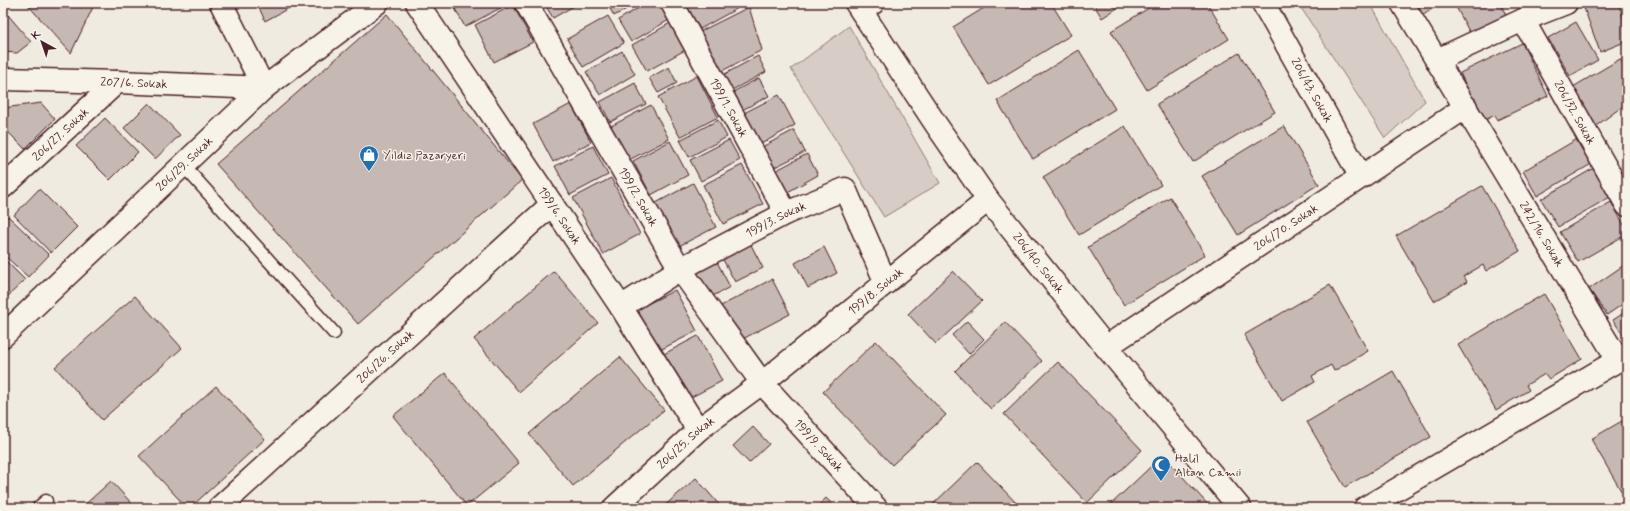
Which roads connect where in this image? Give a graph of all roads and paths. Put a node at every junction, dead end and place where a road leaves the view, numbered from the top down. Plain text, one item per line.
1 (221, 3) edge
2 (377, 3) edge
3 (417, 3) edge
4 (526, 3) edge
5 (672, 3) edge
6 (1263, 3) edge
7 (1402, 3) edge
8 (1566, 3) edge
9 (864, 5) edge
10 (1523, 20) junction
11 (1437, 60) junction
12 (3, 79) edge
13 (117, 82) junction
14 (264, 88) junction
15 (1466, 107) junction
16 (183, 165) junction
17 (1361, 177) junction
18 (3, 187) edge
19 (988, 200) junction
20 (552, 204) junction
21 (1627, 205) edge
22 (786, 213) junction
23 (680, 269) junction
24 (886, 283) junction
25 (621, 307) junction
26 (334, 333) dead end
27 (3, 336) edge
28 (1106, 347) junction
29 (1623, 357) edge
30 (762, 383) junction
31 (698, 430) junction
32 (219, 508) edge
33 (614, 508) edge
34 (876, 508) edge
35 (1240, 508) edge
36 (1365, 508) edge

1 - 14 street
2 - 14 street, 206/29. Sokak
3 - 20 street, 199/6. Sokak
4 - 23 street, 199/2. Sokak
5 - 22 street, 199/1. Sokak
6 - 17 street, 206/43. Sokak
7 - 11 street, 242/16. Sokak
8 - 10 street
9 - 19 street, 206/40. Sokak
10 - 11 street
10 - 21 street, 206/32. Sokak
11 - 15 street, 242/16. Sokak
12 - 13 street, 207/6. Sokak
13 - 14 street, 207/6. Sokak
13 - 18 street, 206/27. Sokak
14 - 16 street, 206/29. Sokak
15 - 17 street, 206/70. Sokak
15 - 29 street, 242/16. Sokak
16 - 26 lane
16 - 27 street, 206/29. Sokak
17 - 28 street, 206/70. Sokak
19 - 24 street, 199/8. Sokak
19 - 28 street, 206/40. Sokak
20 - 25 street, 199/6. Sokak
20 - 32 street, 206/26. Sokak
22 - 23 street, 199/3. Sokak
22 - 24 street, 199/3. Sokak
23 - 25 street, 199/3. Sokak
23 - 30 street, 199/2. Sokak
24 - 30 street, 199/8. Sokak
25 - 31 street, 199/6. Sokak
28 - 35 street, 206/40. Sokak
29 - 36 street, 242/16. Sokak
30 - 31 street, 206/25. Sokak
30 - 34 street, 199/9. Sokak
31 - 33 street, 206/25. Sokak

